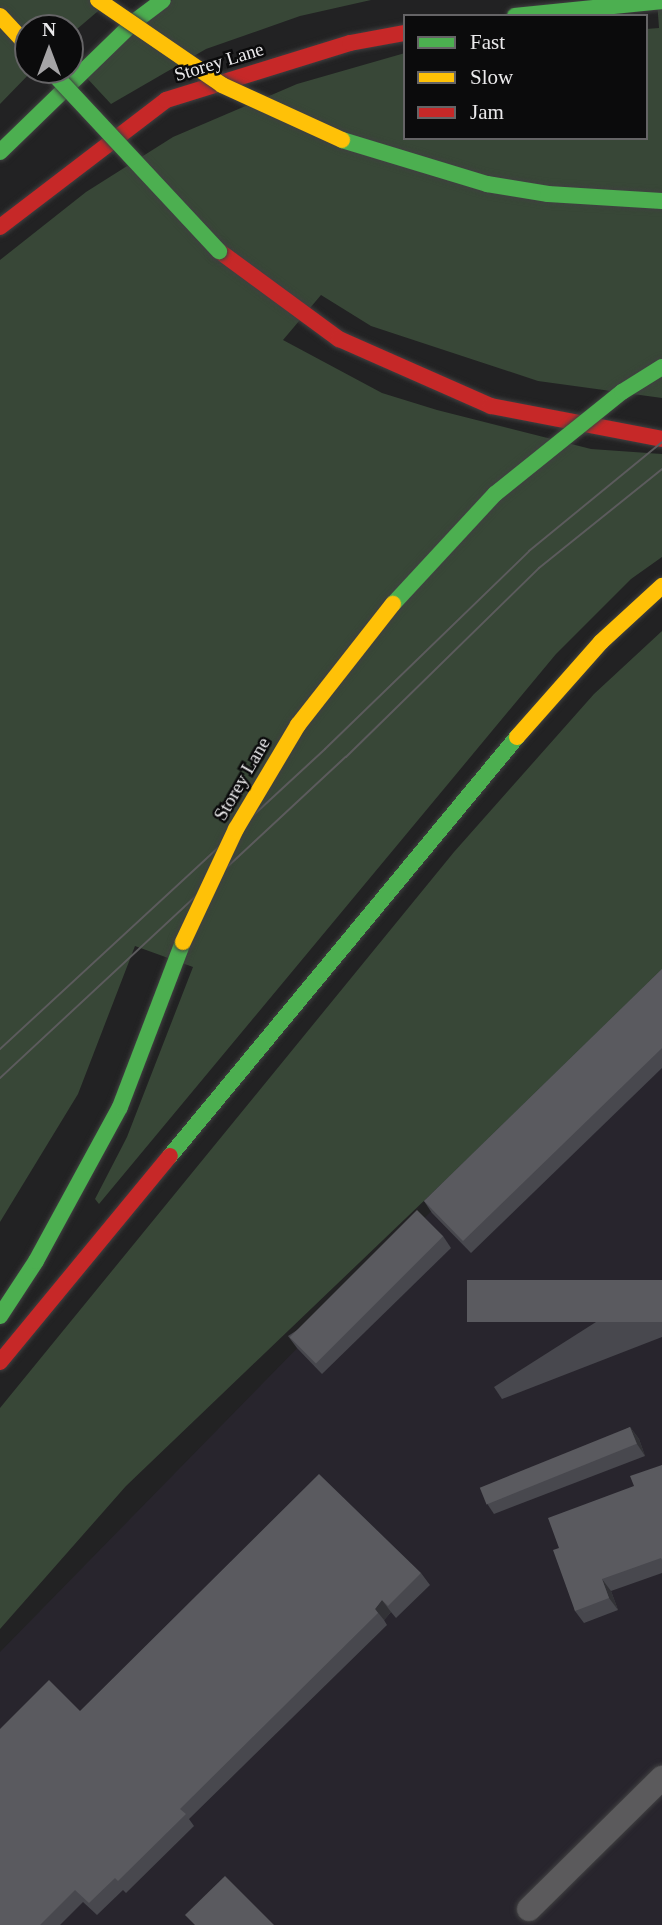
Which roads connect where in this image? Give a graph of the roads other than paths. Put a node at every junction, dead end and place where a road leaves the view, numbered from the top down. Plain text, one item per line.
1 (98, 0) edge
2 (163, 0) edge
3 (662, 1) edge
4 (533, 14) edge
5 (0, 16) edge
6 (14, 31) edge
7 (403, 33) edge
8 (63, 84) edge
9 (0, 152) edge
10 (662, 201) edge
11 (0, 227) edge
12 (662, 367) edge
13 (662, 439) edge
14 (662, 586) edge
15 (0, 1316) edge
16 (0, 1362) edge
17 (662, 1779) edge
18 (529, 1909) dead end

1 - 10 main road, bridge
2 - 9 main road
3 - 4 main road
5 - 6 main road
7 - 11 main road, Storey Lane
8 - 13 main road, bridge
12 - 15 main road, Storey Lane, bridge
14 - 16 main road
17 - 18 street

